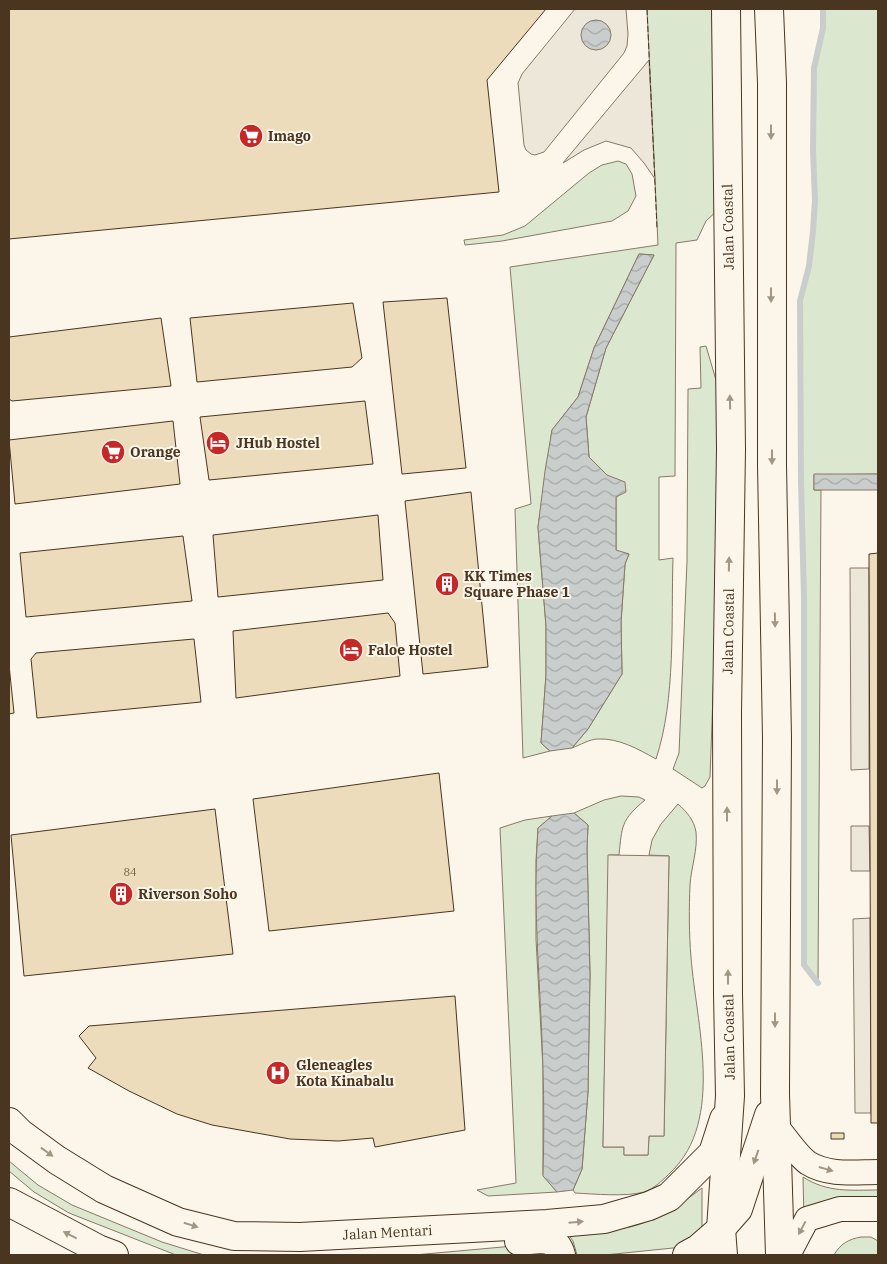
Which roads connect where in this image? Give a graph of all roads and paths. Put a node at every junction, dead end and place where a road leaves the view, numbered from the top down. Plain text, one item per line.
1 (726, 9) edge
2 (768, 9) edge
3 (788, 9) edge
4 (772, 83) junction
5 (775, 1094) junction
6 (730, 1096) junction
7 (9, 1122) edge
8 (777, 1127) junction
9 (878, 1172) edge
10 (9, 1202) edge
11 (878, 1209) edge
12 (368, 1232) junction
13 (722, 1242) edge
14 (114, 1255) edge
15 (561, 1255) edge
16 (686, 1255) edge
17 (780, 1255) edge
18 (788, 1255) edge

6 -> 1 main road, Jalan Coastal
2 - 4 main road
3 - 4 main road
4 -> 5 main road
5 - 8 main road
5 -> 13 main road
12 -> 6 main road, Jalan Mentari
6 - 13 main road, Jalan Coastal
7 -> 12 main road, Jalan Mentari
8 -> 9 street
8 - 17 main road
14 -> 10 main road
11 -> 18 street
12 - 15 main road
13 - 16 main road

